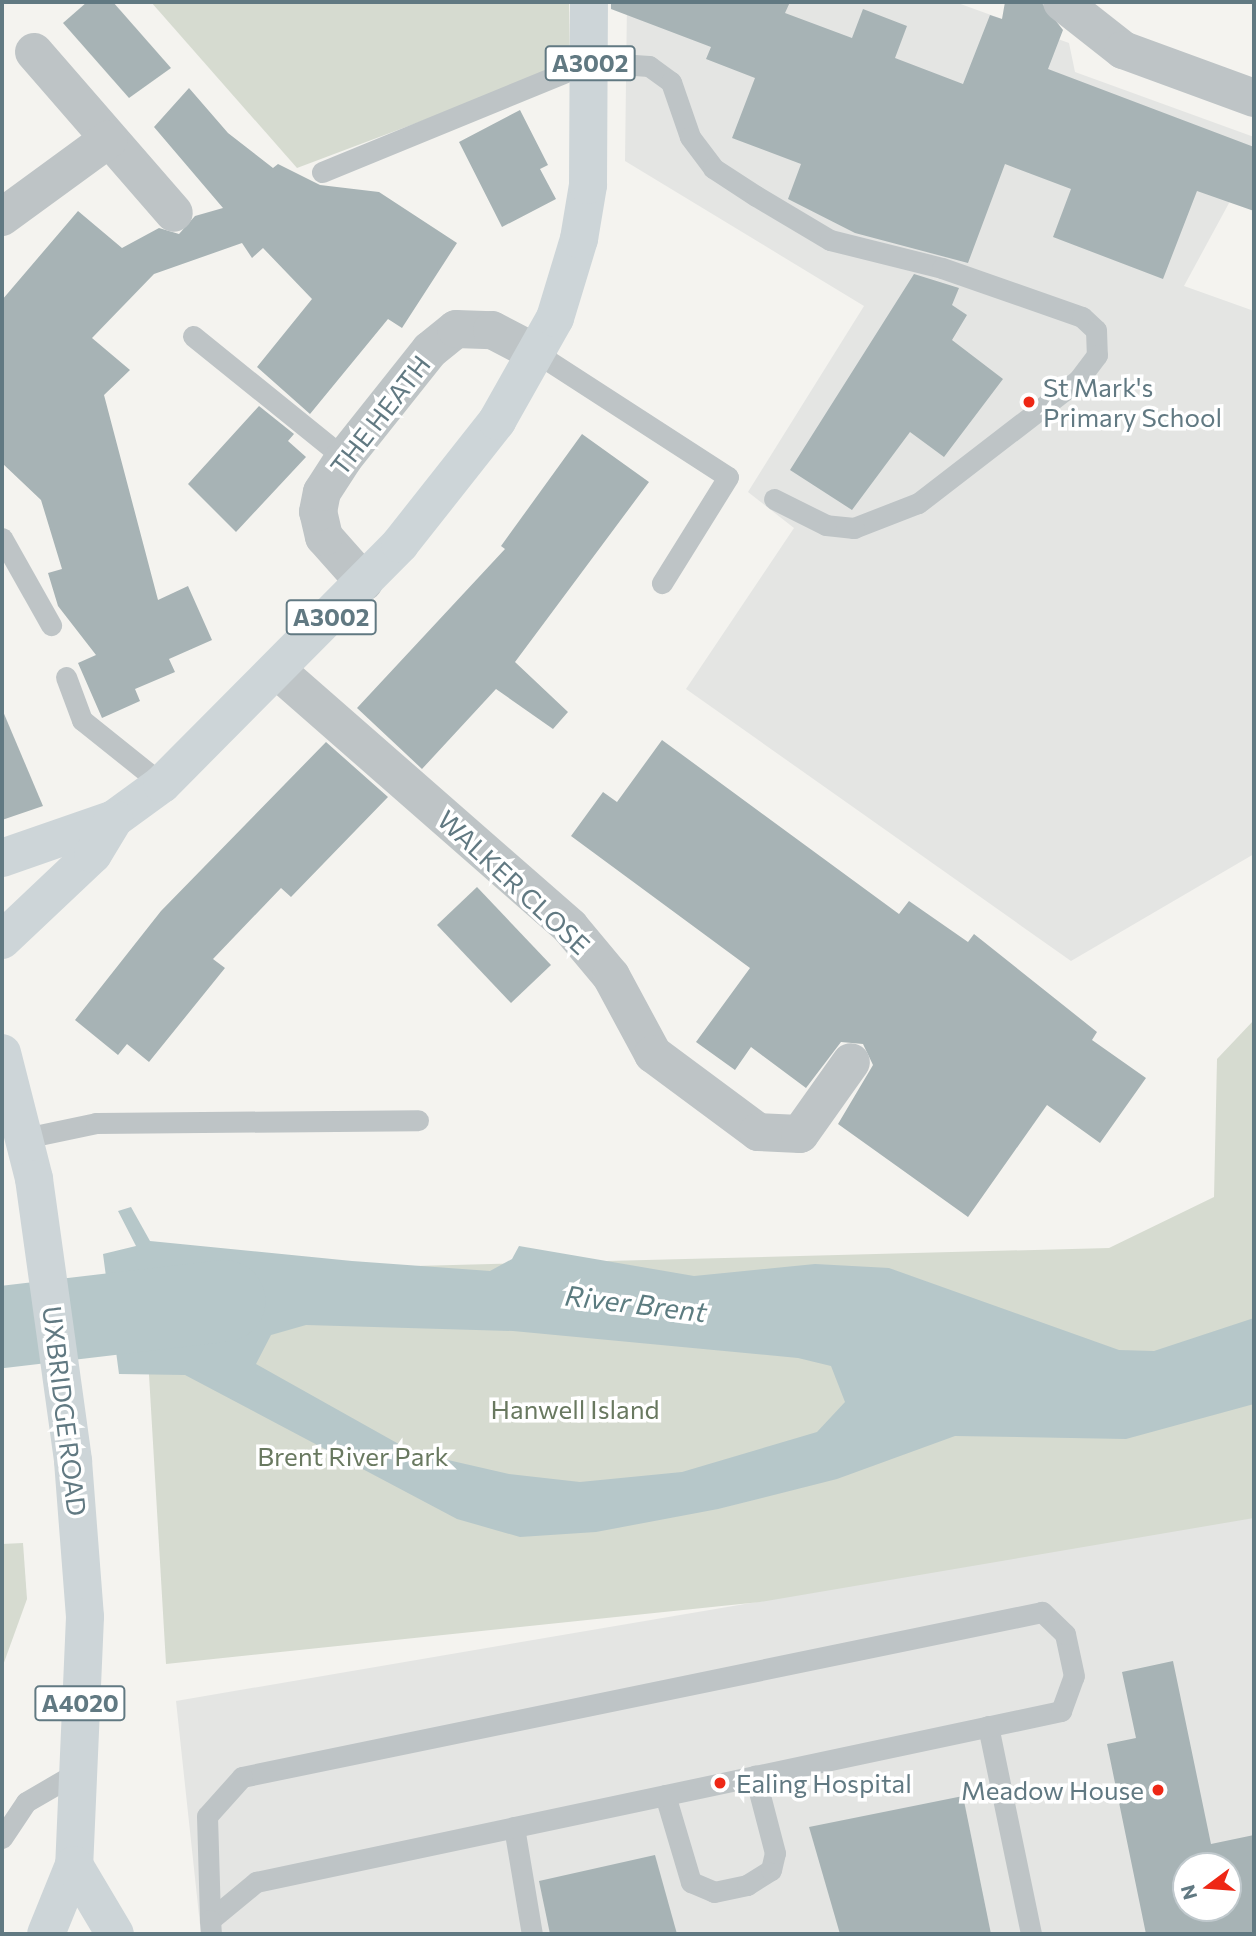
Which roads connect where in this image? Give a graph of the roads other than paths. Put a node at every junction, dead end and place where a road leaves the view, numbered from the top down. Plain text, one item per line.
1 (589, 2) edge
2 (1062, 2) edge
3 (34, 52) dead end
4 (590, 62) junction
5 (1254, 98) edge
6 (109, 139) junction
7 (322, 172) dead end
8 (174, 213) dead end
9 (2, 217) edge
10 (193, 336) dead end
11 (538, 354) junction
12 (344, 458) junction
13 (774, 499) dead end
14 (2, 538) edge
15 (364, 582) junction
16 (662, 583) dead end
17 (51, 625) dead end
18 (279, 672) junction
19 (66, 677) dead end
20 (162, 784) junction
21 (114, 819) junction
22 (2, 858) edge
23 (2, 940) edge
24 (2, 1053) edge
25 (851, 1062) dead end
26 (418, 1120) dead end
27 (25, 1138) junction
28 (988, 1726) junction
29 (76, 1773) junction
30 (755, 1776) junction
31 (665, 1795) junction
32 (514, 1827) junction
33 (2, 1838) edge
34 (74, 1865) junction
35 (210, 1927) edge
36 (46, 1934) edge
37 (115, 1934) edge
38 (532, 1934) edge
39 (1031, 1934) edge

1 - 4 main road, A3002
2 - 5 street
3 - 6 street
4 - 7 lane
4 - 11 main road, A3002
4 - 13 lane
6 - 8 street
6 - 9 street
10 - 12 lane
11 - 12 street, THE HEATH
11 - 15 main road, A3002
11 - 16 lane
12 - 15 street, THE HEATH
14 - 17 lane
15 - 18 main road, A3002
18 - 20 main road, A3002
18 - 25 street, WALKER CLOSE
19 - 20 lane
20 - 21 main road, A3002
21 - 22 main road, A3002
21 - 23 main road, A3002
24 - 27 main road, UXBRIDGE ROAD / A4020
26 - 27 lane
27 - 29 main road, UXBRIDGE ROAD / A4020
28 - 30 lane
28 - 35 lane
28 - 39 lane
29 - 33 lane
29 - 34 main road, UXBRIDGE ROAD / A4020
30 - 31 lane
30 - 31 lane
31 - 32 lane
32 - 35 lane
32 - 38 lane
34 - 36 main road, UXBRIDGE ROAD / A4020
34 - 37 main road

